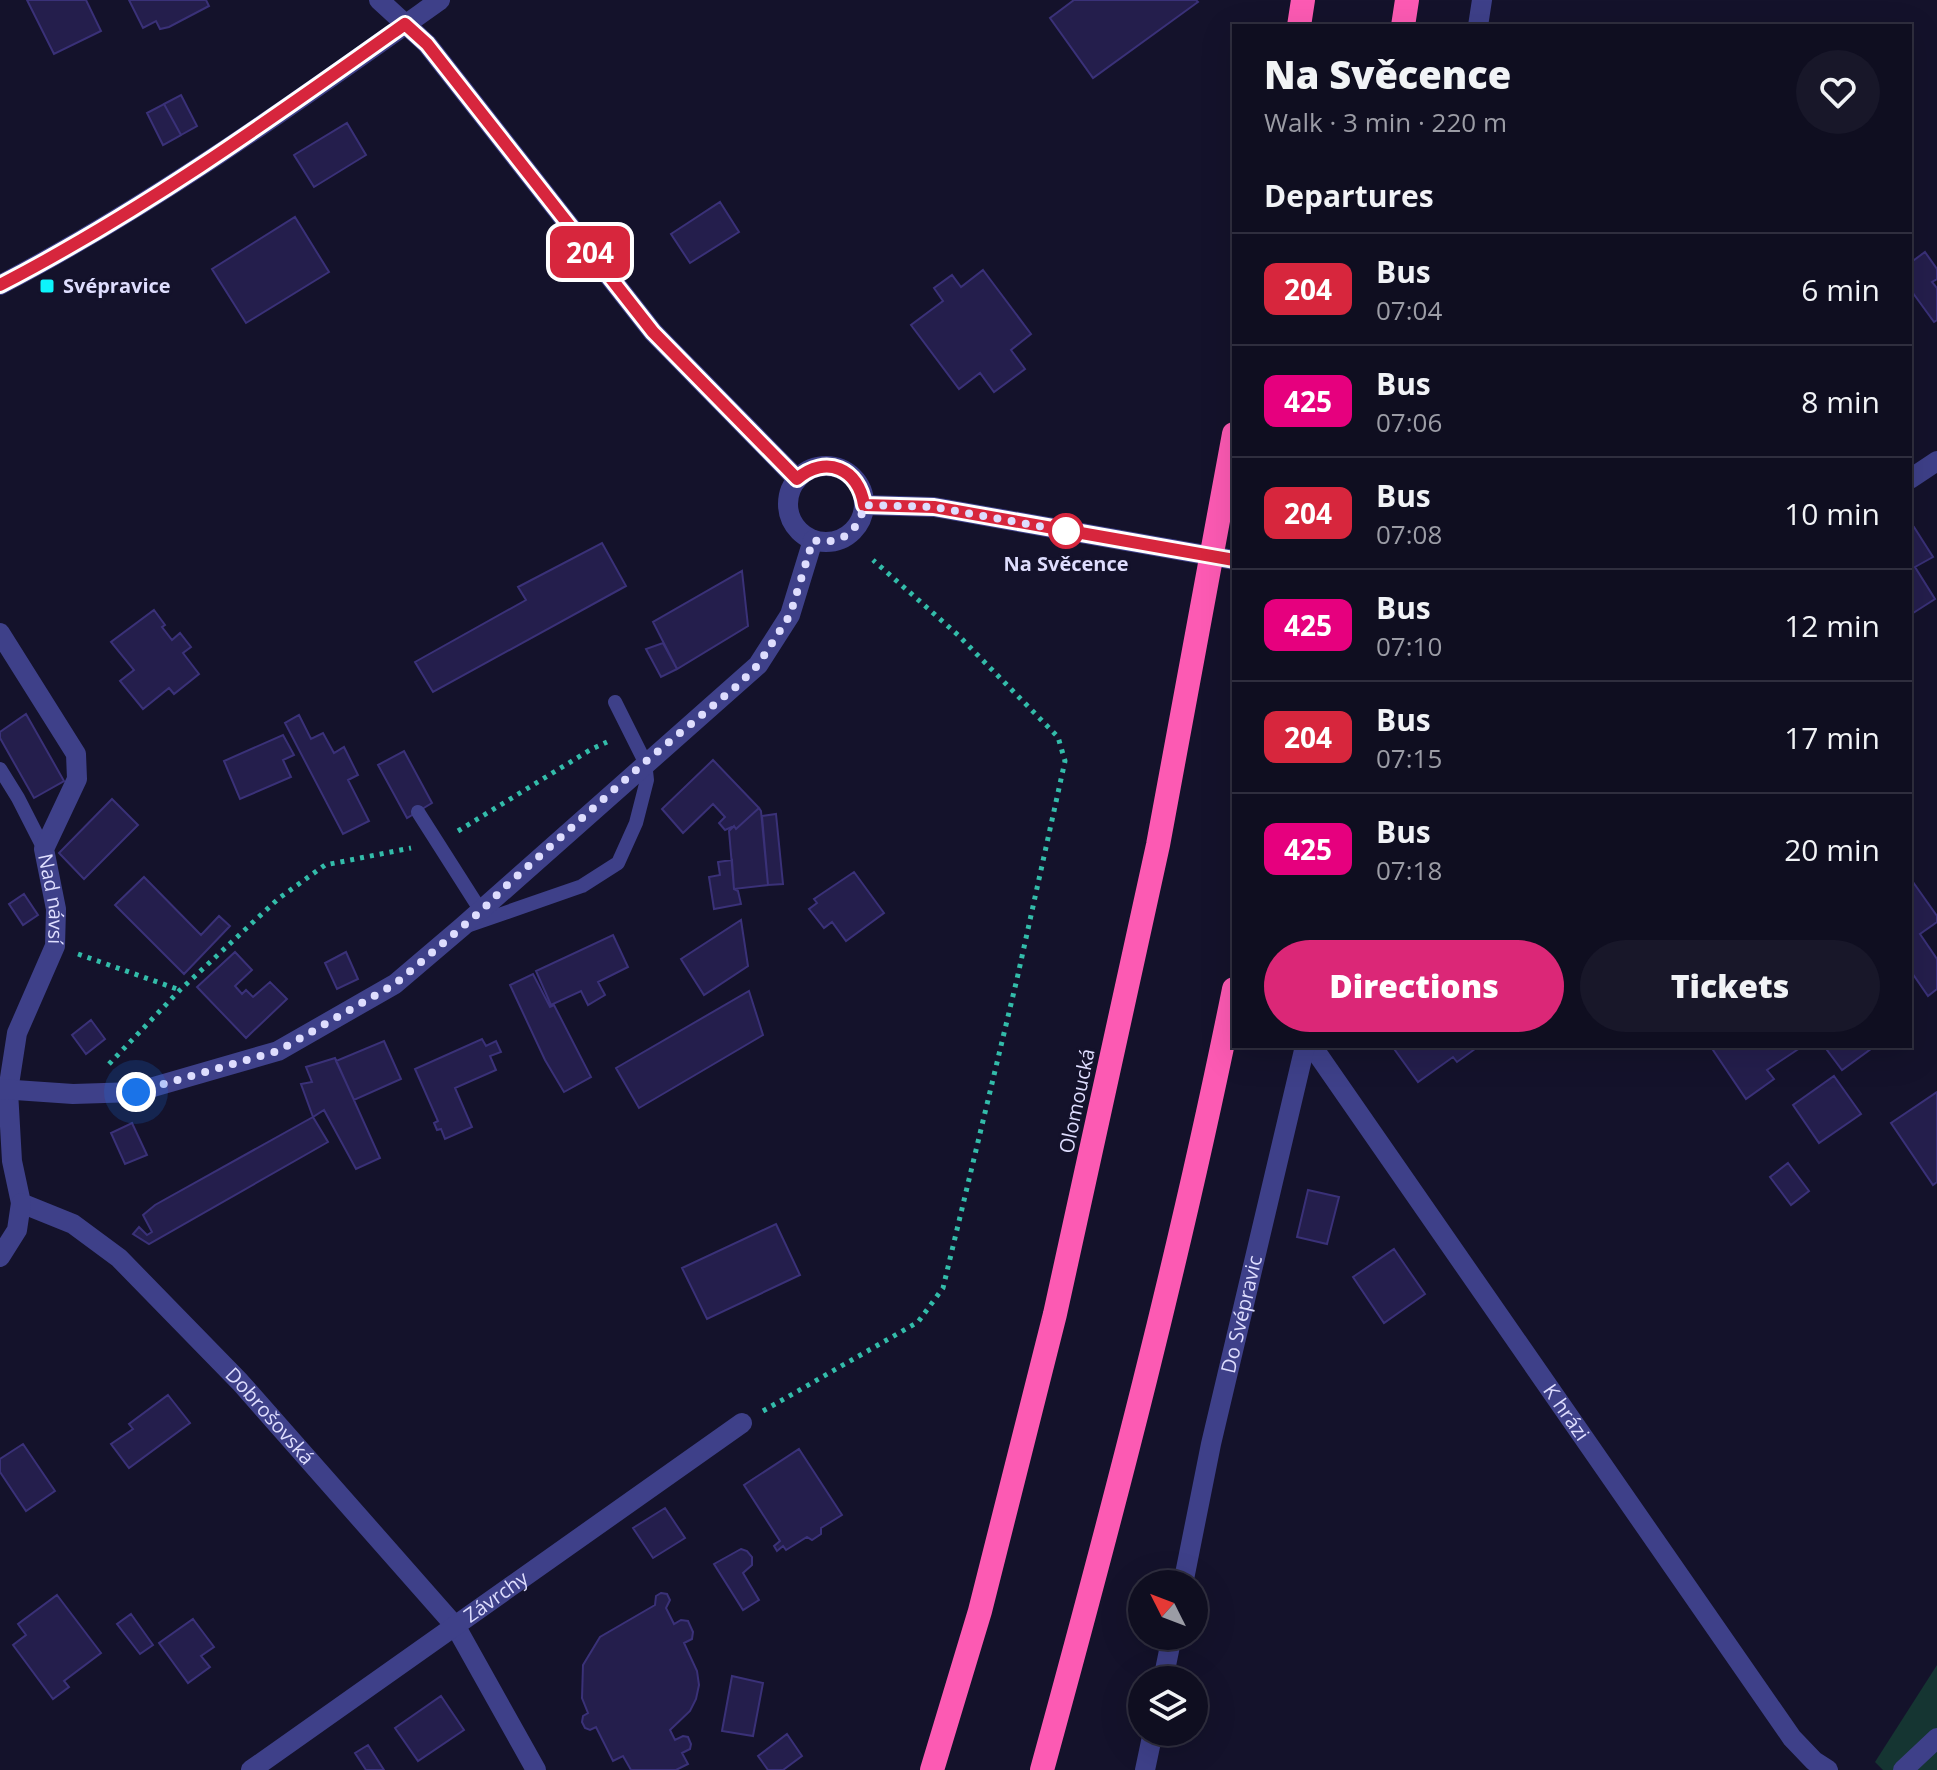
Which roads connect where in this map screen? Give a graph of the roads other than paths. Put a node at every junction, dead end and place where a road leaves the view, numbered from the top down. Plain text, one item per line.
1 (379, 0) edge
2 (440, 0) edge
3 (1303, 0) edge
4 (1407, 0) edge
5 (1482, 0) edge
6 (405, 24) junction
7 (1299, 24) edge
8 (1403, 24) edge
9 (1478, 24) edge
10 (0, 285) edge
11 (1232, 445) edge
12 (1937, 461) edge
13 (1912, 478) edge
14 (797, 479) junction
15 (864, 505) junction
16 (813, 540) junction
17 (1232, 560) edge
18 (0, 633) edge
19 (615, 702) dead end
20 (645, 762) junction
21 (0, 769) edge
22 (418, 812) dead end
23 (44, 849) junction
24 (481, 911) junction
25 (462, 927) junction
26 (1232, 999) edge
27 (1305, 1048) edge
28 (1313, 1048) edge
29 (4, 1090) edge
30 (21, 1203) junction
31 (0, 1257) edge
32 (742, 1423) road end
33 (1186, 1570) edge
34 (456, 1627) junction
35 (1937, 1738) edge
36 (1150, 1746) edge
37 (251, 1770) edge
38 (536, 1770) edge
39 (932, 1770) edge
40 (1042, 1770) edge
41 (1145, 1770) edge
42 (1828, 1770) edge
43 (1903, 1770) edge

1 - 6 street
2 - 6 street
3 - 7 highway
4 - 8 highway
5 - 9 street
6 - 10 street
6 - 14 street
11 - 39 highway, Olomoucká
12 - 13 street
14 - 15 street
14 - 16 street
15 - 16 street
15 - 17 street
16 - 20 street
18 - 23 street, Nad návsí
19 - 20 lane
20 - 24 street
20 - 25 lane
21 - 23 lane
22 - 24 lane
23 - 29 street, Nad návsí
24 - 25 street
25 - 29 street
26 - 40 highway
27 - 33 street, Do Svépravic
28 - 42 street, K hrázi
29 - 30 street
30 - 31 street
30 - 34 street, Dobrošovská
32 - 34 street, Závrchy
34 - 37 street, Závrchy
34 - 38 street, Dobrošovská
35 - 43 street
36 - 41 street

